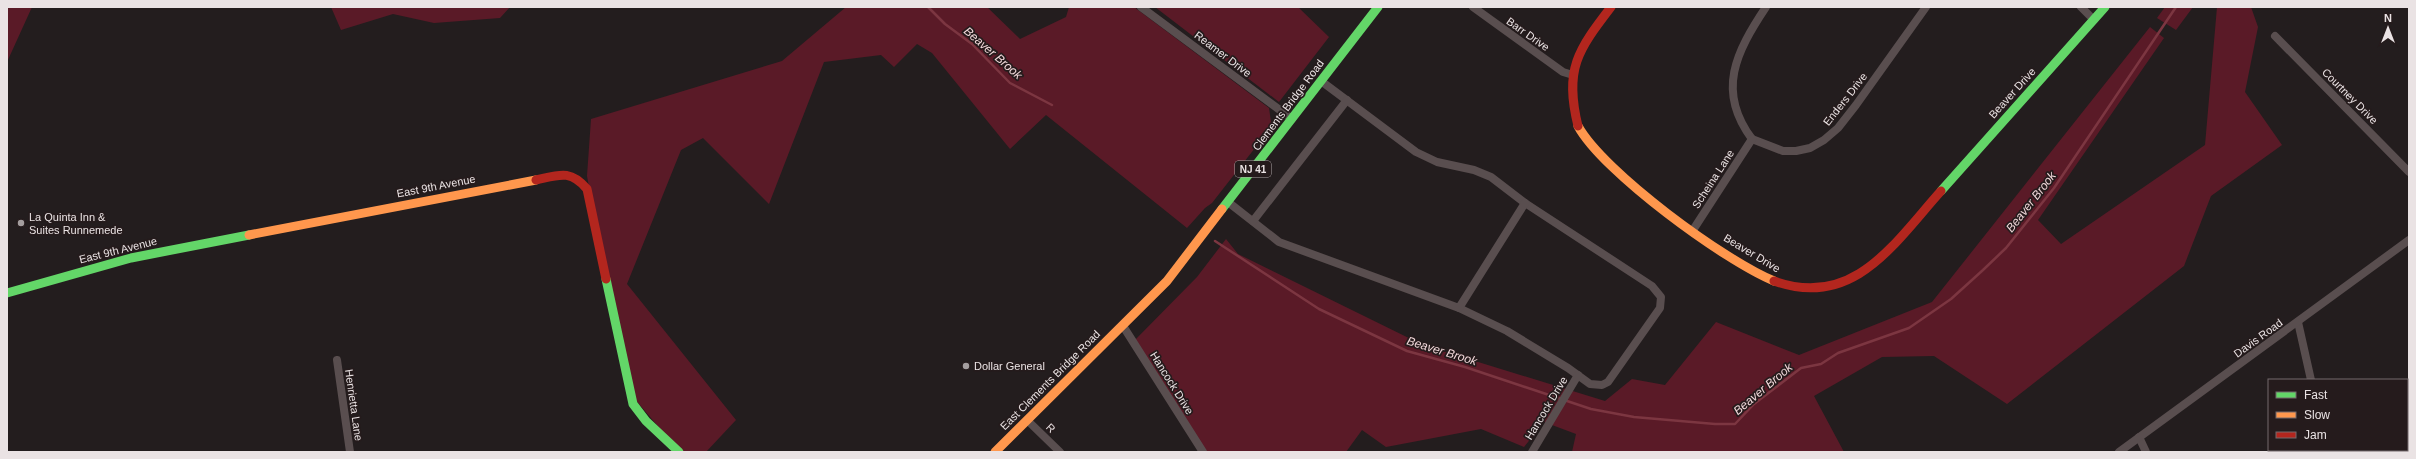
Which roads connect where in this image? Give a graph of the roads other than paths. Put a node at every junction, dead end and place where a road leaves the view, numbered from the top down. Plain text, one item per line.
1 (1141, 7) edge
2 (1378, 7) edge
3 (1474, 7) edge
4 (1611, 7) edge
5 (1766, 7) edge
6 (1926, 7) edge
7 (2081, 7) edge
8 (2105, 7) edge
9 (2094, 20) junction
10 (2275, 36) dead end
11 (1573, 75) junction
12 (1321, 81) junction
13 (1347, 100) junction
14 (1292, 119) junction
15 (1752, 139) junction
16 (2409, 172) edge
17 (1228, 202) junction
18 (1525, 203) junction
19 (1253, 221) junction
20 (1693, 230) junction
21 (2409, 240) edge
22 (7, 293) edge
23 (1459, 308) junction
24 (2298, 322) junction
25 (1123, 326) junction
26 (337, 360) dead end
27 (1578, 375) junction
28 (2311, 379) edge
29 (1027, 420) junction
30 (2139, 437) junction
31 (350, 452) edge
32 (679, 452) edge
33 (995, 452) edge
34 (1060, 452) edge
35 (1203, 452) edge
36 (1532, 452) edge
37 (2118, 452) edge
38 (2146, 452) edge

1 - 14 street, Reamer Drive
2 - 12 street, Clements Bridge Road / NJ 41
3 - 11 street, Barr Drive
4 - 11 street, Beaver Drive
5 - 15 street
6 - 15 street, Enders Drive
7 - 9 street
8 - 9 street, Beaver Drive
9 - 20 street, Beaver Drive
10 - 16 street, Courtney Drive
11 - 20 street, Beaver Drive
12 - 13 street
12 - 14 street, Clements Bridge Road / NJ 41
13 - 18 street
13 - 19 street
14 - 17 street, Clements Bridge Road / NJ 41
15 - 20 street, Scheina Lane
17 - 19 street
17 - 25 street, Clements Bridge Road / NJ 41
18 - 23 street
18 - 27 street
19 - 23 street
21 - 24 street, Davis Road
22 - 32 street, East 9th Avenue
23 - 27 street
24 - 28 street
24 - 30 street, Davis Road
25 - 29 street, East Clements Bridge Road / NJ 41
25 - 35 street, Hancock Drive
26 - 31 street, Henrietta Lane
27 - 36 street, Hancock Drive
29 - 33 street, East Clements Bridge Road / NJ 41
29 - 34 street, R
30 - 37 street, Davis Road
30 - 38 street

